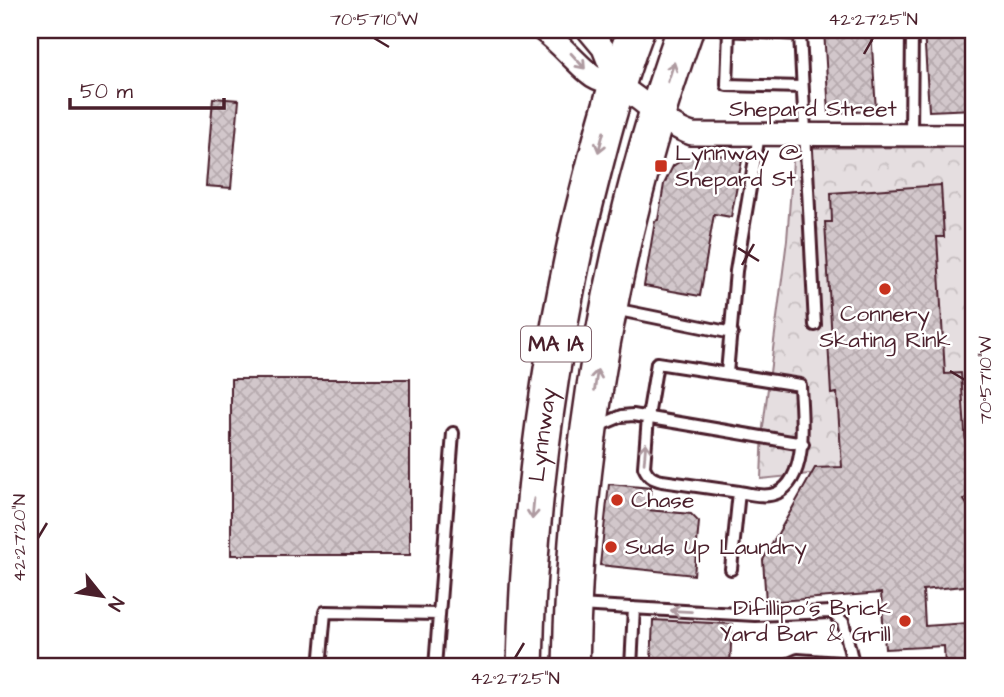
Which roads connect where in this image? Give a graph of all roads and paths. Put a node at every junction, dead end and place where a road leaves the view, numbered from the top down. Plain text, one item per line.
1 (542, 30) edge
2 (588, 30) edge
3 (636, 30) edge
4 (685, 30) edge
5 (727, 30) edge
6 (912, 30) edge
7 (800, 32) edge
8 (617, 85) junction
9 (801, 87) junction
10 (657, 114) junction
11 (759, 135) junction
12 (804, 135) junction
13 (911, 135) junction
14 (974, 135) edge
15 (608, 308) junction
16 (815, 325) dead end
17 (732, 333) junction
18 (727, 373) junction
19 (648, 417) junction
20 (589, 430) junction
21 (453, 433) dead end
22 (803, 444) junction
23 (739, 492) junction
24 (731, 569) dead end
25 (574, 605) junction
26 (634, 608) junction
27 (439, 614) junction
28 (854, 666) edge
29 (320, 667) edge
30 (435, 667) edge
31 (525, 667) edge
32 (571, 667) edge
33 (631, 667) edge
34 (782, 667) edge

1 -> 8 street
2 - 8 street
3 - 8 highway, Lynnway / MA 1A
10 -> 4 highway, Lynnway / MA 1A
5 - 7 lane
5 - 9 lane
6 - 13 lane
7 - 9 lane
8 - 10 street
8 -> 31 highway, Lynnway / MA 1A
9 - 12 lane
10 - 11 street, Shepard Street
10 - 15 highway, Lynnway / MA 1A
11 - 12 street, Shepard Street
11 - 17 lane
12 - 13 street, Shepard Street
12 - 16 lane
13 - 14 street, Shepard Street
15 - 17 lane
20 -> 15 highway, Lynnway / MA 1A
17 - 18 lane
18 - 19 lane
18 - 22 lane
19 - 20 lane
19 - 22 lane
23 -> 19 lane
20 - 25 highway, Lynnway / MA 1A
21 - 27 lane
22 - 23 lane
23 - 24 lane
25 - 26 lane
25 - 32 highway, Lynnway / MA 1A
28 -> 26 lane
26 - 33 lane
27 - 29 lane
27 - 30 lane
28 - 34 lane

